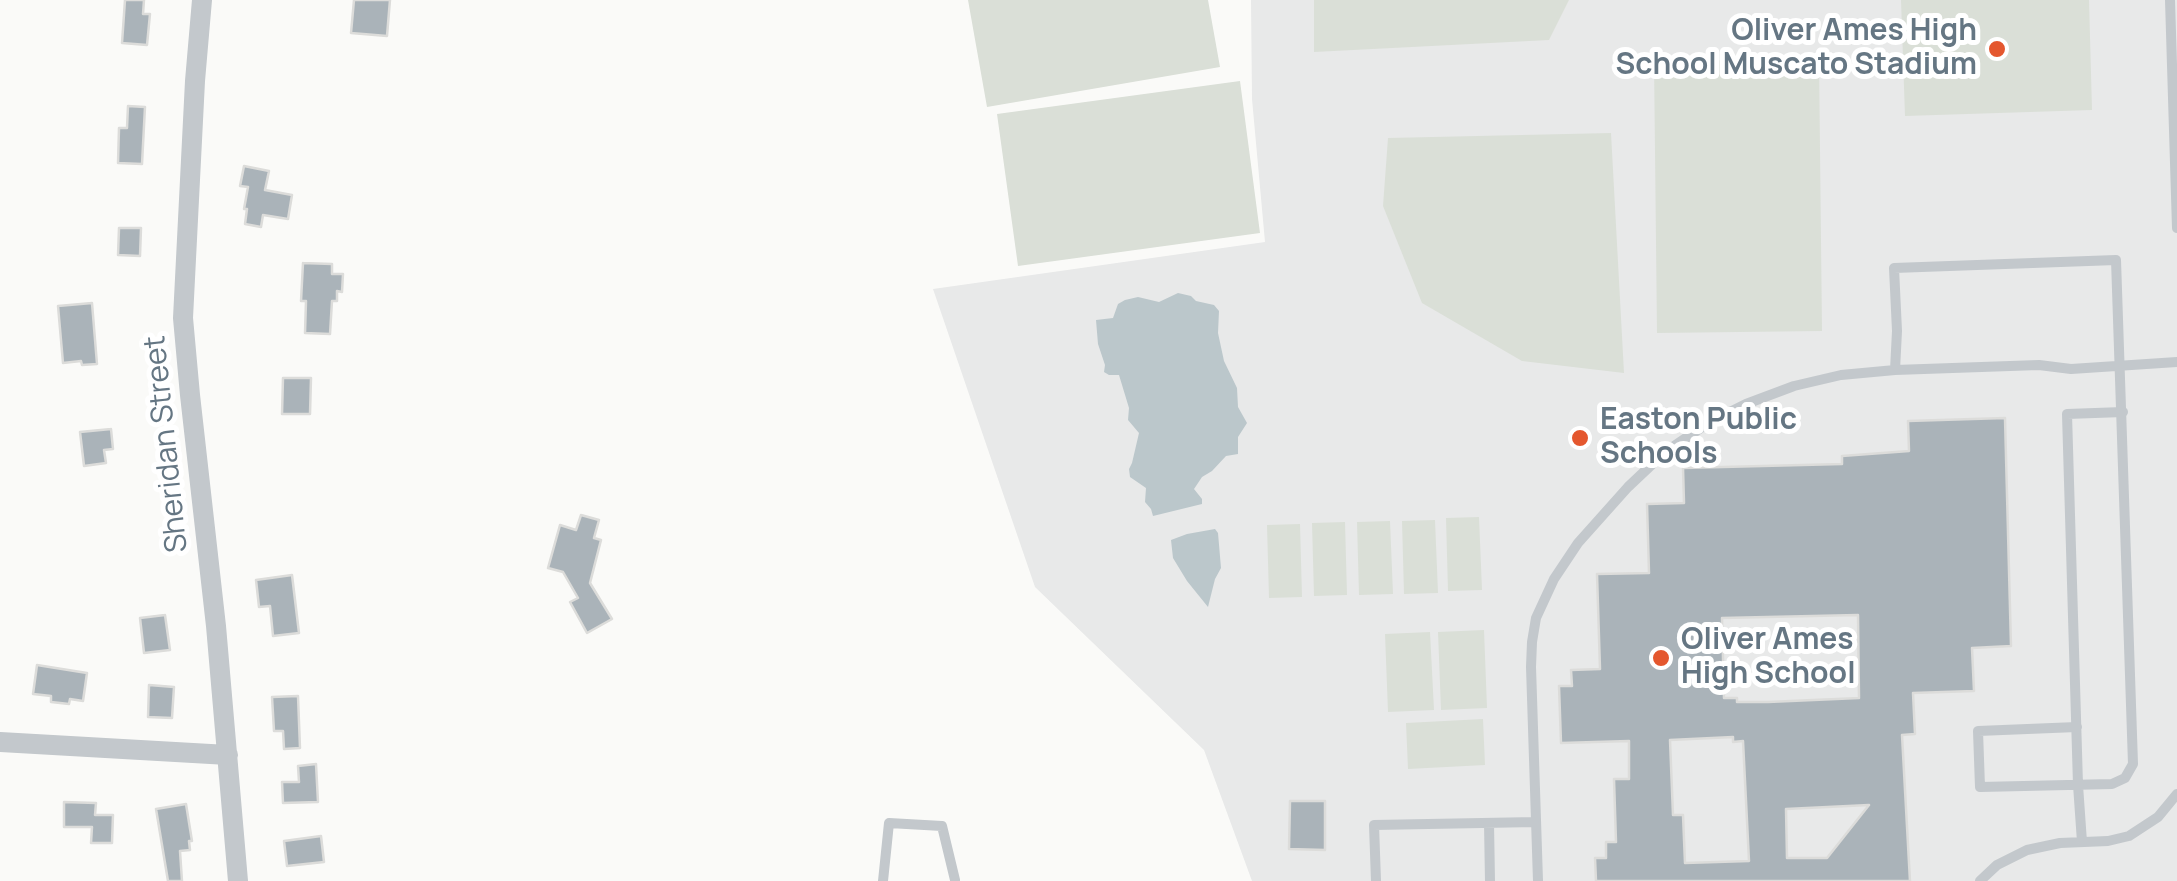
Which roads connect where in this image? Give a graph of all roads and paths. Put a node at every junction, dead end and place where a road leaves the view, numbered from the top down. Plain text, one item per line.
1 (202, 0) edge
2 (2170, 0) edge
3 (2177, 228) edge
4 (2177, 362) edge
5 (2121, 364) junction
6 (1895, 370) junction
7 (2123, 412) junction
8 (2076, 727) junction
9 (0, 742) edge
10 (228, 755) junction
11 (2078, 785) junction
12 (2177, 794) edge
13 (1536, 822) junction
14 (1489, 823) junction
15 (2082, 842) junction
16 (238, 881) edge
17 (883, 881) edge
18 (957, 881) edge
19 (1376, 881) edge
20 (1490, 881) edge
21 (1538, 881) edge
22 (1980, 881) edge

1 - 10 street, Sheridan Street
2 - 3 lane
4 - 5 lane
5 - 6 lane
5 - 6 lane
5 - 7 lane
6 - 13 lane
7 - 8 lane
7 - 11 lane
8 - 11 lane
8 - 11 lane
9 - 10 street
10 - 16 street, Sheridan Street
11 - 15 lane
12 - 15 lane
13 - 14 lane
13 - 21 lane
14 - 19 lane
14 - 20 lane
15 - 22 lane
17 - 18 lane

